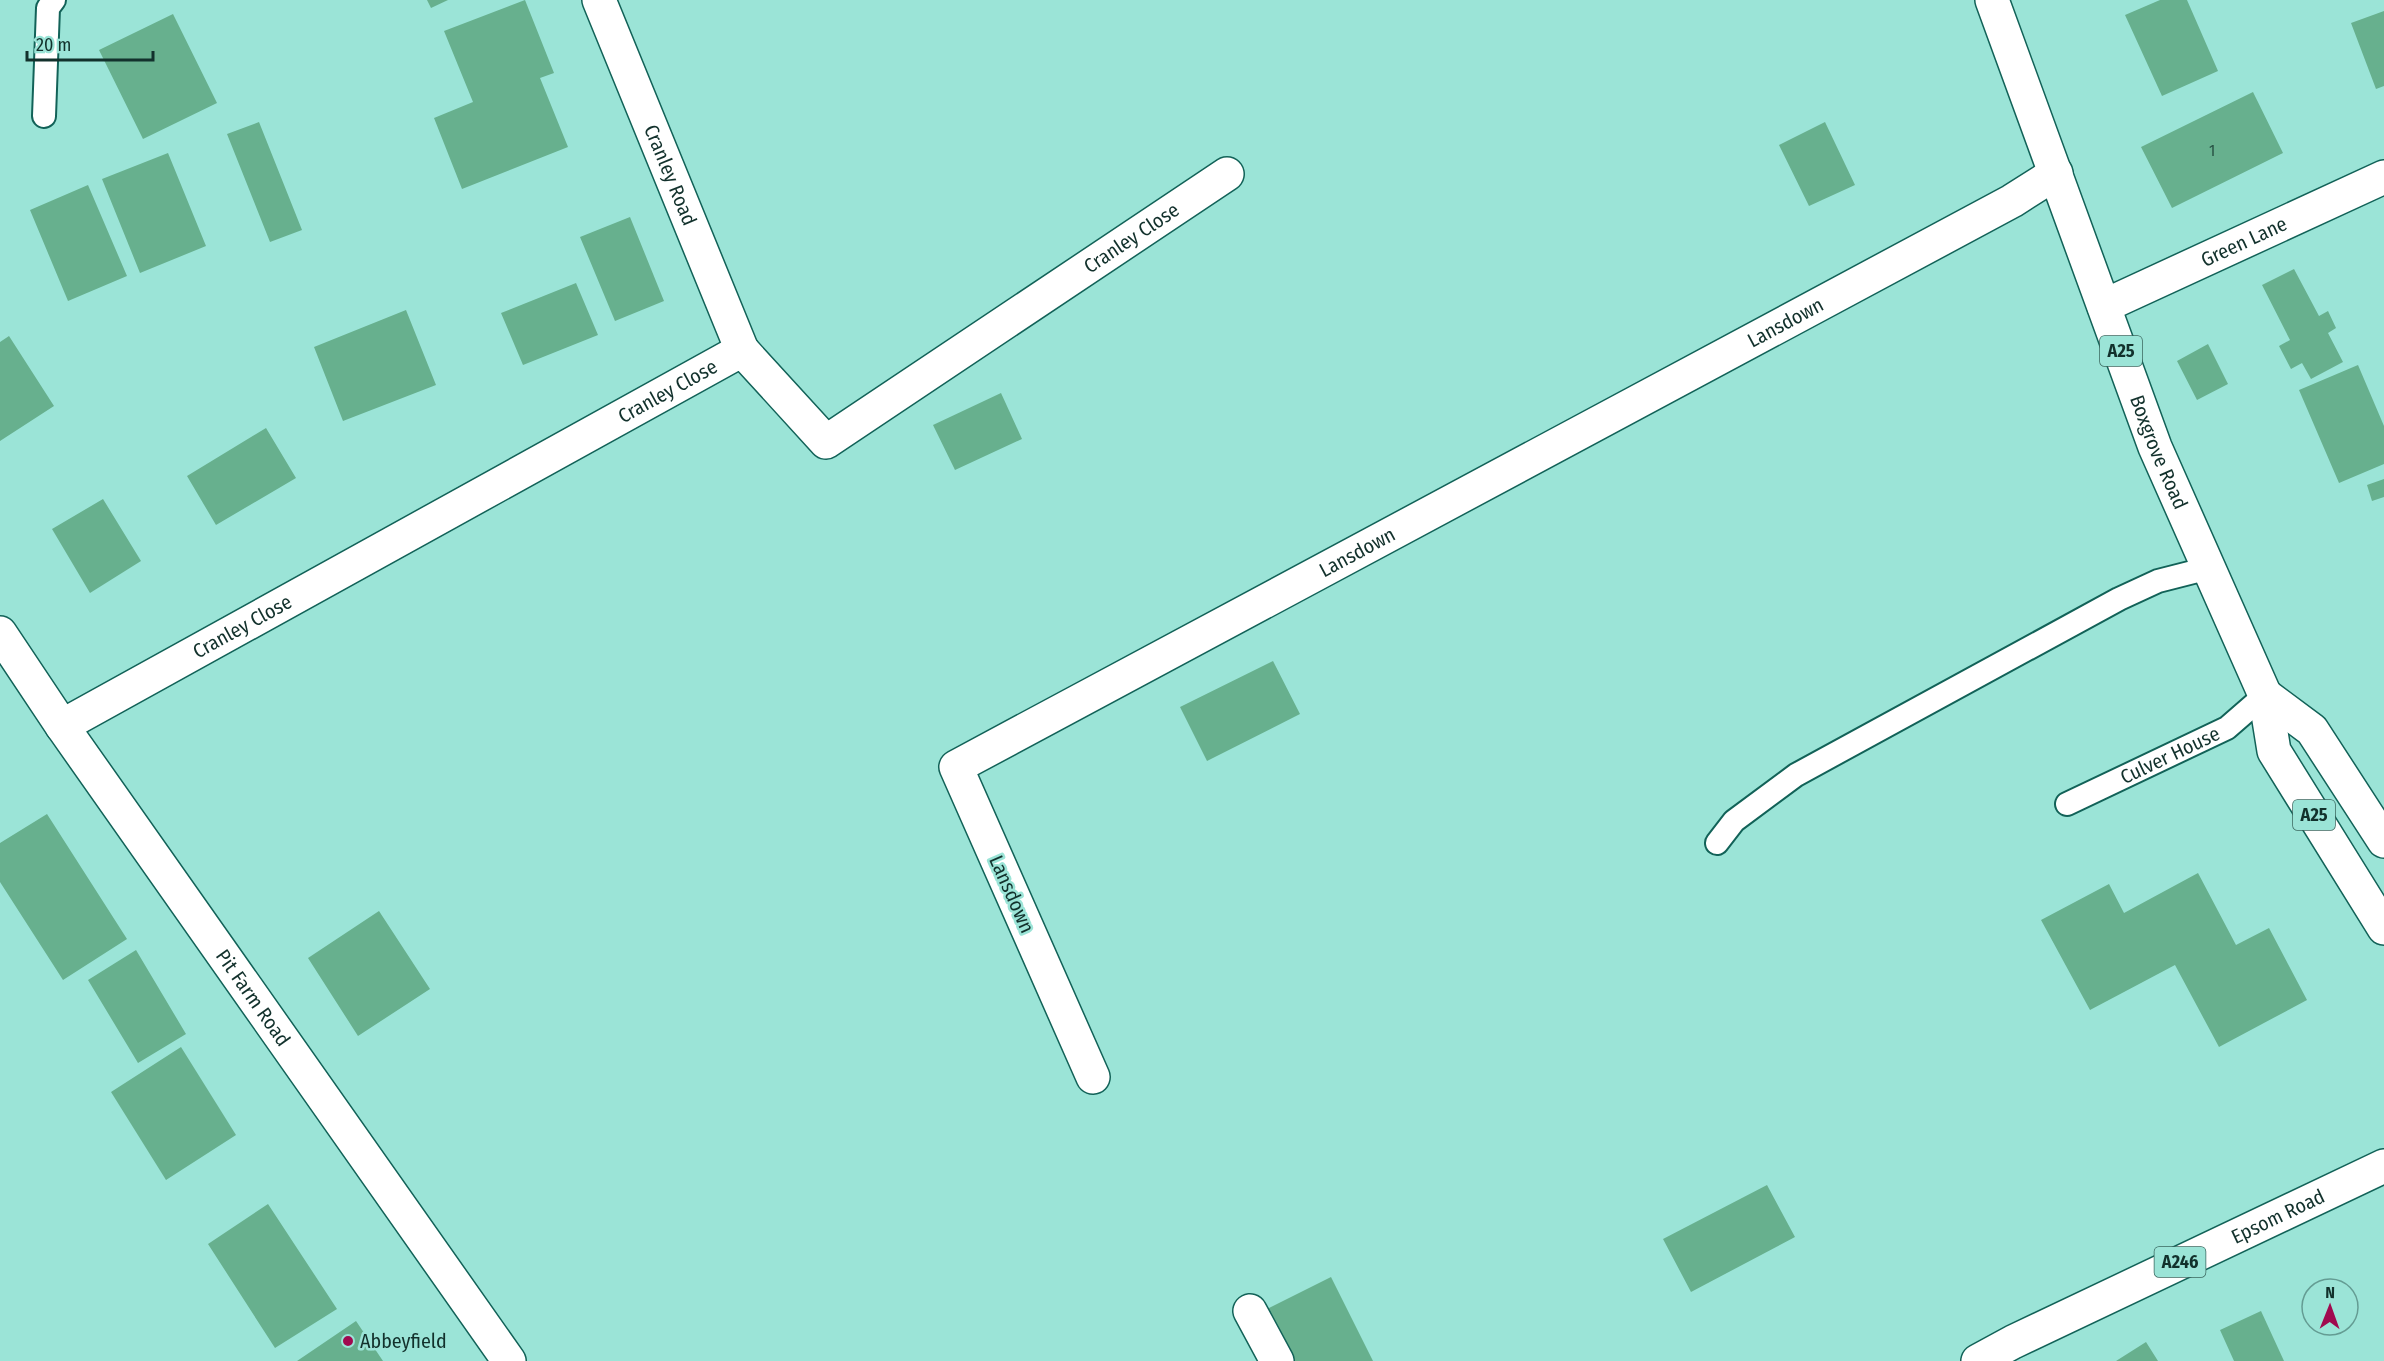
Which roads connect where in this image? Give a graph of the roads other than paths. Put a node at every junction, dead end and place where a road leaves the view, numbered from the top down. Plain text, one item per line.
1 (54, 0) edge
2 (599, 0) edge
3 (1992, 0) edge
4 (44, 116) dead end
5 (2056, 173) junction
6 (1227, 174) dead end
7 (2384, 177) edge
8 (2104, 306) junction
9 (742, 350) junction
10 (2209, 568) junction
11 (0, 633) edge
12 (2265, 695) junction
13 (62, 726) junction
14 (2067, 804) dead end
15 (2384, 841) edge
16 (1718, 843) dead end
17 (2384, 927) edge
18 (1093, 1077) dead end
19 (2384, 1166) edge
20 (1250, 1311) dead end
21 (509, 1361) edge
22 (1277, 1361) edge
23 (1978, 1361) edge

1 - 4 lane
2 - 9 street, Cranley Road
3 - 5 street, Boxgrove Road / A25
5 - 8 street, Boxgrove Road / A25
5 - 18 street, Lansdown
6 - 9 street, Cranley Close
7 - 8 street, Green Lane
8 - 10 street, Boxgrove Road / A25
9 - 13 street, Cranley Close
10 - 12 street, Boxgrove Road / A25
10 - 16 lane
11 - 13 street, Pit Farm Road
12 - 14 lane, Culver House
12 - 15 street, Boxgrove Road / A25
12 - 17 street, Boxgrove Road / A25
13 - 21 street, Pit Farm Road
19 - 23 street, Epsom Road / A246
20 - 22 street

